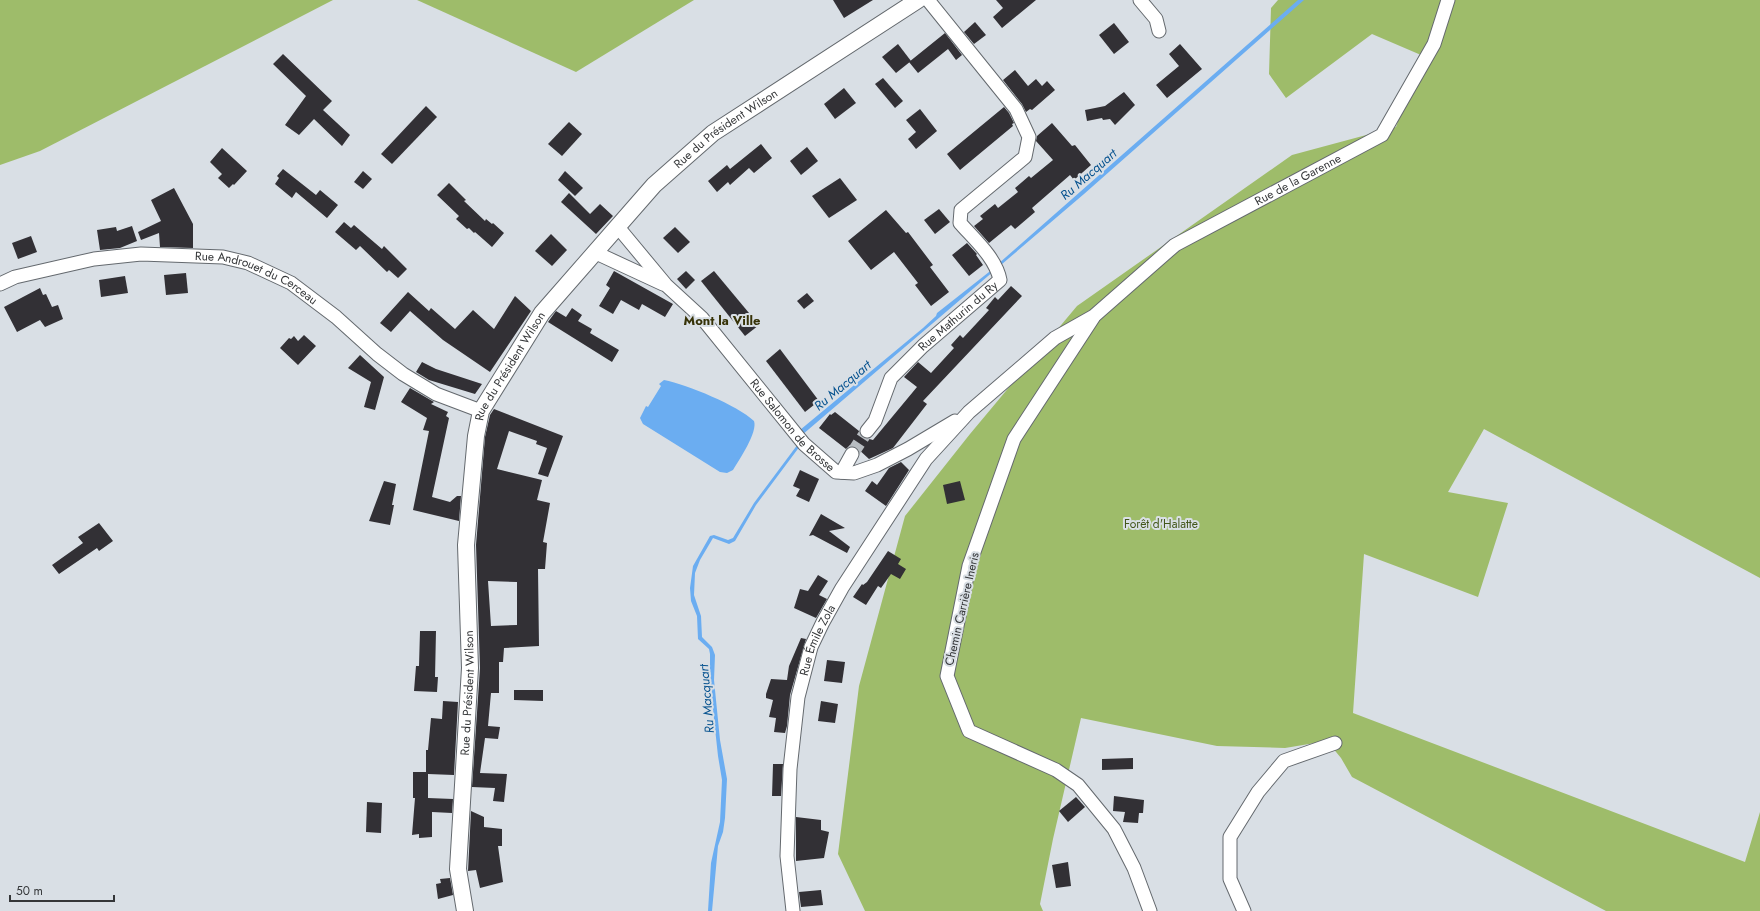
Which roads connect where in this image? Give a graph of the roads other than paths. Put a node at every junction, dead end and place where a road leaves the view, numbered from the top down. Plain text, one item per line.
1 (918, 0) edge
2 (928, 0) edge
3 (1140, 0) edge
4 (1448, 0) edge
5 (1159, 31) dead end
6 (617, 226) junction
7 (594, 252) junction
8 (0, 284) edge
9 (666, 285) junction
10 (1094, 316) junction
11 (481, 410) junction
12 (969, 412) junction
13 (867, 431) tunnel mouth
14 (852, 454) tunnel mouth
15 (842, 472) junction
16 (1335, 744) dead end
17 (465, 911) edge
18 (793, 911) edge
19 (1150, 911) edge
20 (1244, 911) edge

1 - 6 street, Rue du Président Wilson
2 - 13 street, Rue Mathurin du Ry
3 - 5 street
4 - 10 street, Rue de la Garenne
6 - 7 street, Rue du Président Wilson
6 - 9 street, Rue Salomon de Brosse
7 - 9 street, Rue Salomon de Brosse
7 - 11 street, Rue du Président Wilson
8 - 11 street, Rue Androuet du Cerceau
9 - 15 street, Rue Salomon de Brosse
10 - 12 street
10 - 19 street, Chemin Carrière Ineris
11 - 17 street, Rue du Président Wilson
12 - 15 street, Rue Salomon de Brosse
12 - 18 street, Rue Émile Zola
14 - 15 street
16 - 20 street

